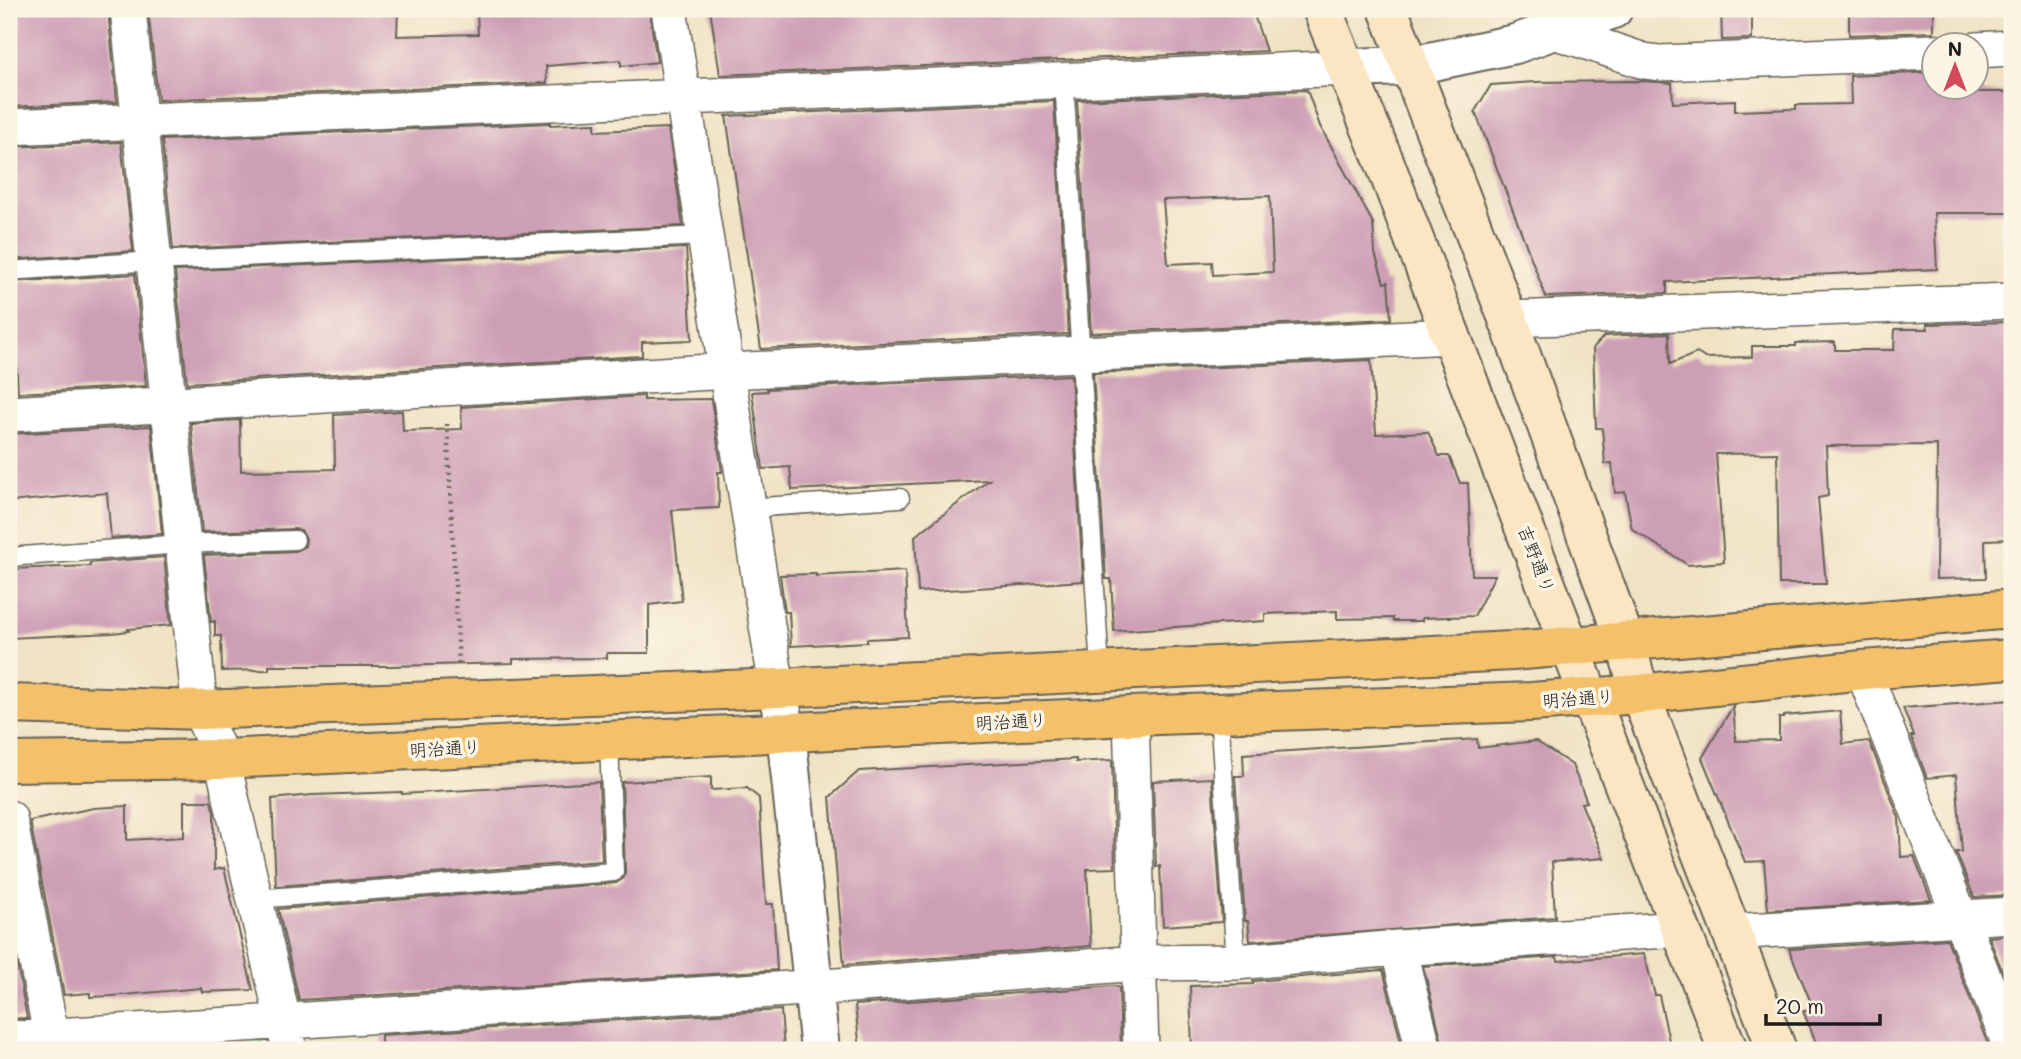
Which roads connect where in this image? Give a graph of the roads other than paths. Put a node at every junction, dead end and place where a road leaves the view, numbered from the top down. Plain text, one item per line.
1 (128, 9) edge
2 (669, 9) edge
3 (1322, 9) edge
4 (1388, 9) edge
5 (1613, 9) edge
6 (1554, 31) junction
7 (2012, 48) edge
8 (1990, 49) edge
9 (1920, 53) edge
10 (1410, 66) junction
11 (1346, 68) junction
12 (1063, 80) junction
13 (683, 98) junction
14 (139, 120) junction
15 (9, 127) edge
16 (705, 236) junction
17 (154, 261) junction
18 (9, 271) edge
19 (2012, 302) edge
20 (1508, 319) junction
21 (1452, 336) junction
22 (1080, 355) junction
23 (727, 371) junction
24 (169, 405) junction
25 (9, 414) edge
26 (900, 498) dead end
27 (748, 508) junction
28 (295, 540) dead end
29 (183, 544) junction
30 (9, 557) edge
31 (2012, 609) edge
32 (1625, 641) junction
33 (1570, 647) junction
34 (2012, 659) edge
35 (1863, 670) junction
36 (1100, 671) junction
37 (778, 688) junction
38 (1640, 694) junction
39 (1590, 697) junction
40 (9, 704) edge
41 (200, 710) junction
42 (1219, 713) junction
43 (1130, 716) junction
44 (786, 732) junction
45 (609, 741) junction
46 (222, 759) junction
47 (9, 762) edge
48 (9, 818) edge
49 (254, 899) junction
50 (2012, 915) edge
51 (1961, 918) junction
52 (1681, 929) junction
53 (1731, 932) junction
54 (1398, 948) junction
55 (1237, 962) junction
56 (1139, 963) junction
57 (813, 988) junction
58 (287, 1036) edge
59 (9, 1039) edge
60 (53, 1043) edge
61 (820, 1050) edge
62 (1141, 1050) edge
63 (1424, 1050) edge
64 (1728, 1050) edge
65 (1777, 1050) edge
66 (2012, 1050) edge

1 - 14 street
2 - 13 street
3 - 11 main road, 吉野通り
4 - 10 main road
5 - 6 street
6 - 9 street
6 - 10 street
7 - 8 street
10 - 11 street
10 - 20 main road
11 - 12 street
11 - 21 main road, 吉野通り
12 - 13 street
12 - 22 lane
13 - 14 street
13 - 16 street
14 - 15 street
14 - 17 street
16 - 17 lane
16 - 23 street
17 - 18 lane
17 - 24 street
19 - 20 street
20 - 32 main road
21 - 22 street
21 - 33 main road, 吉野通り
22 - 23 street
22 - 36 lane
23 - 24 street
23 - 27 street
24 - 25 street
24 - 29 street
26 - 27 lane
27 - 37 street
28 - 29 lane
29 - 30 lane
29 - 41 street
31 - 32 main road
32 - 33 main road
32 - 38 main road
33 - 36 main road
33 - 39 main road, 吉野通り
34 - 35 main road, 明治通り
35 - 38 main road, 明治通り
35 - 51 street
36 - 37 main road
37 - 41 main road
37 - 44 street
38 - 39 main road, 明治通り
38 - 53 main road
39 - 42 main road, 明治通り
39 - 52 main road, 吉野通り
40 - 41 main road
41 - 46 street
42 - 43 main road, 明治通り
42 - 55 lane
43 - 44 main road, 明治通り
43 - 56 street
44 - 45 main road, 明治通り
44 - 57 street
45 - 46 main road, 明治通り
45 - 49 lane
46 - 47 main road, 明治通り
46 - 49 street
48 - 60 street
49 - 58 street
50 - 51 street
51 - 53 street
51 - 66 street
52 - 54 street
52 - 64 main road, 吉野通り
53 - 65 main road
54 - 55 street
54 - 63 street
55 - 56 street
56 - 57 street
56 - 62 street
57 - 58 street
57 - 61 street
58 - 60 street
59 - 60 street

